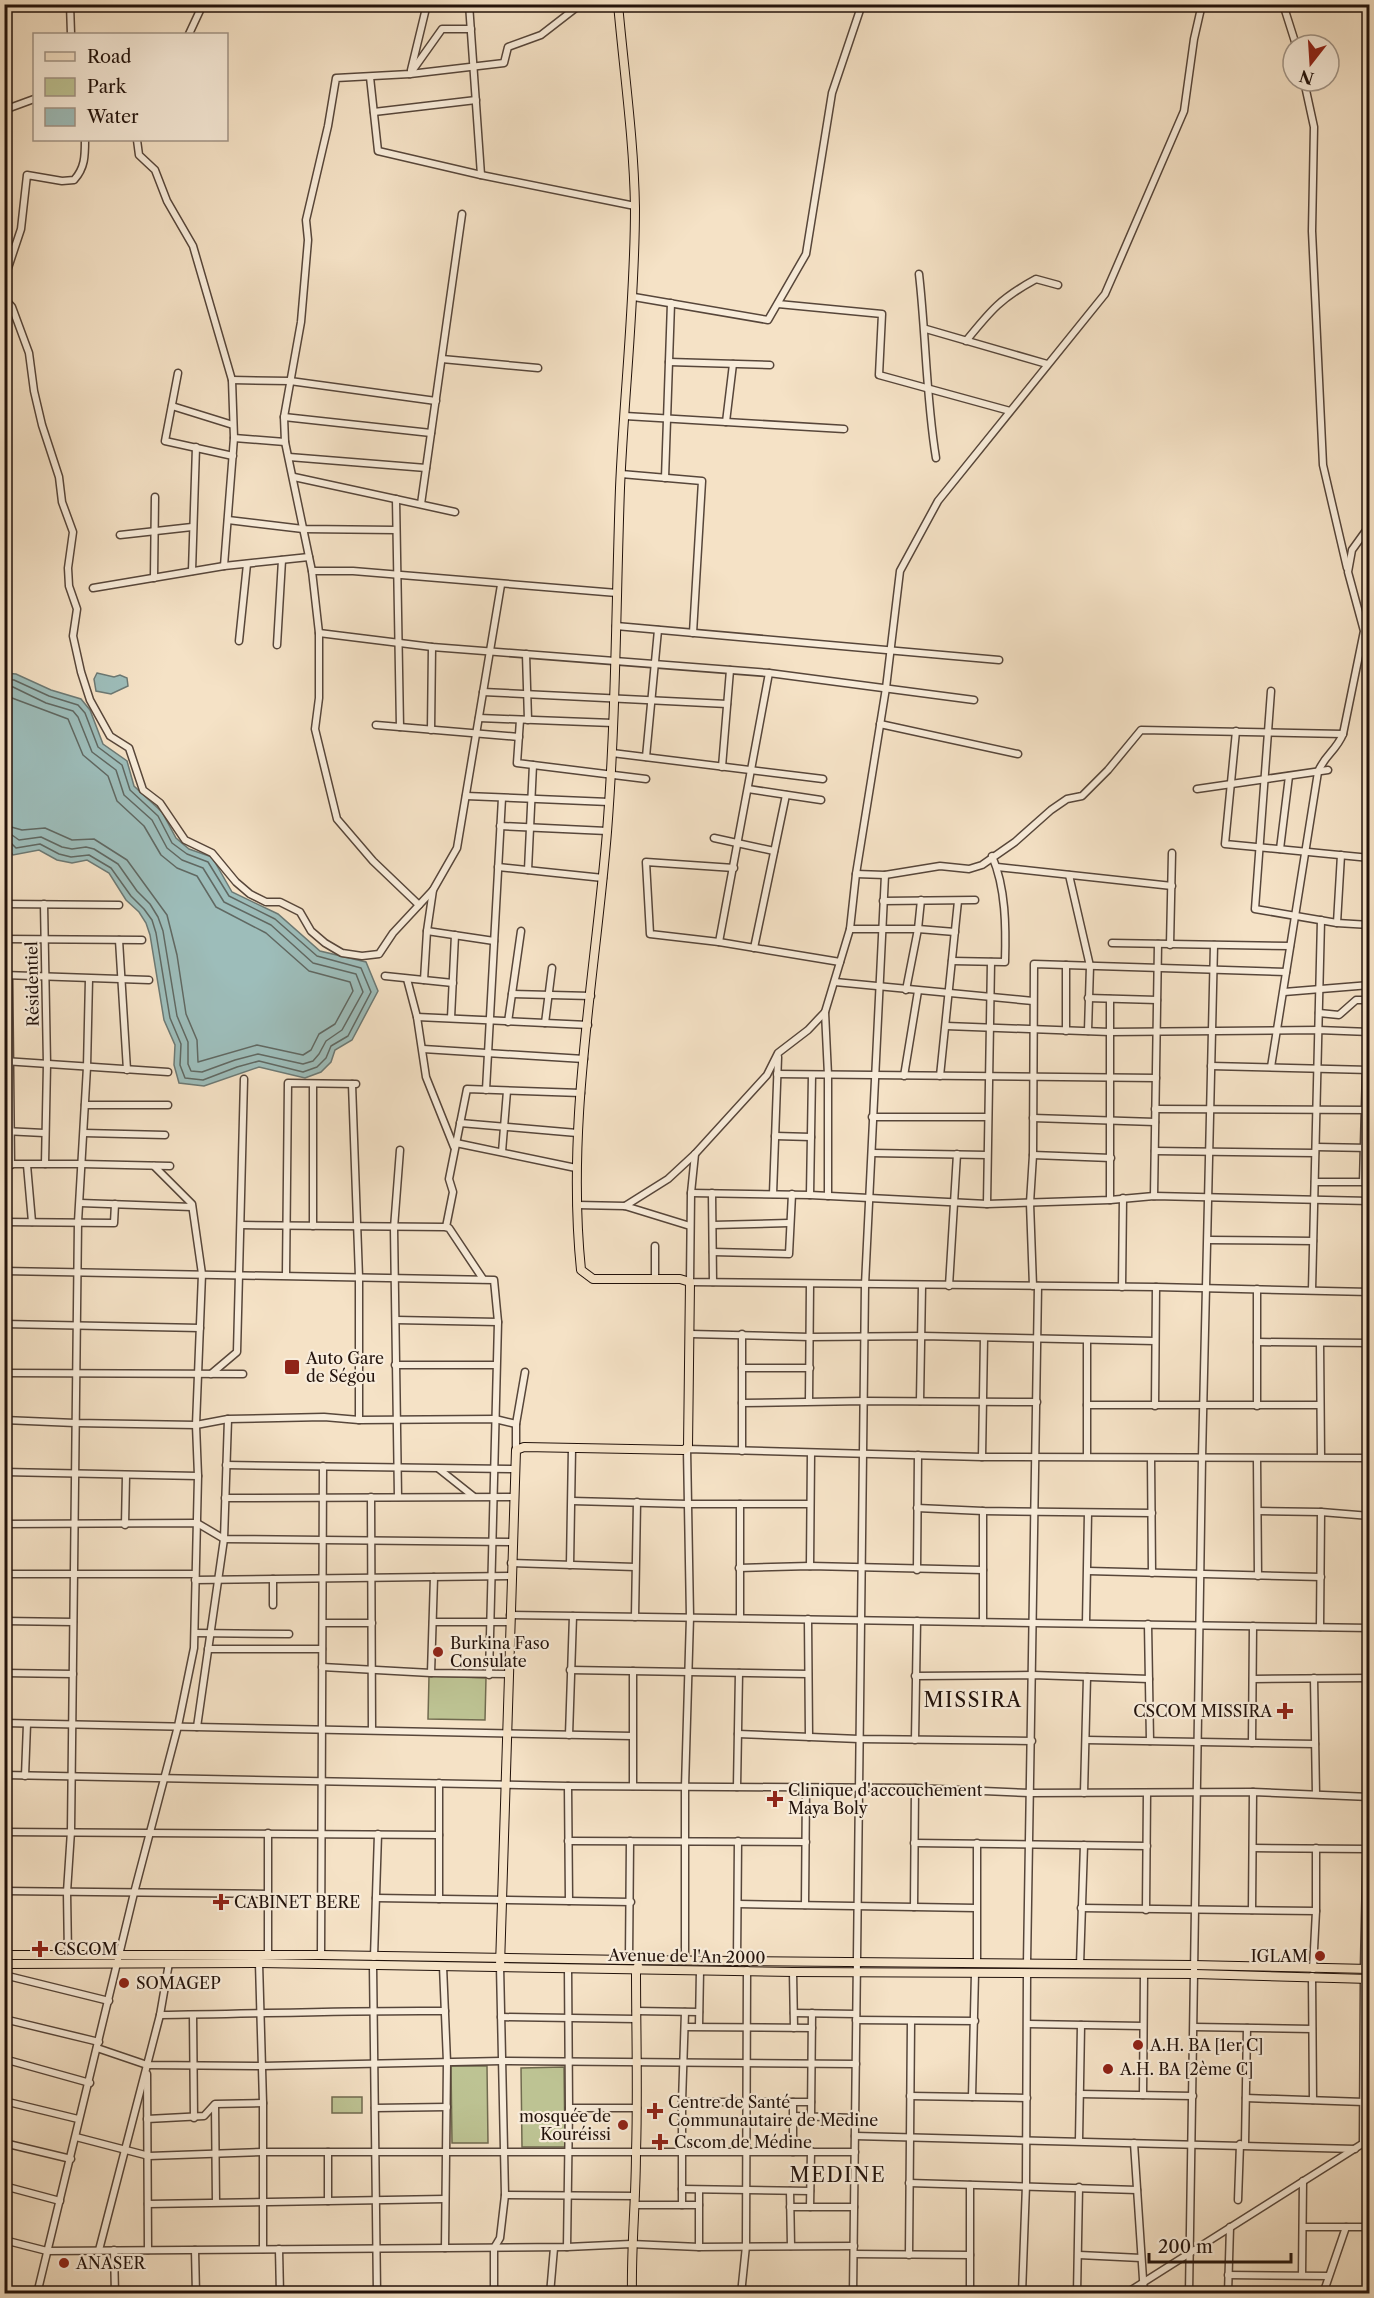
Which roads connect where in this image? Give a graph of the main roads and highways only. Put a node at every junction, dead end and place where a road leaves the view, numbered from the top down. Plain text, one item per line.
1 (618, 4) edge
2 (4, 1955) edge
3 (119, 1958) junction
4 (641, 1960) junction
5 (374, 1961) junction
6 (500, 1963) junction
7 (4, 1964) edge
8 (857, 1968) junction
9 (1367, 1969) edge
10 (636, 1970) junction
11 (1194, 1970) junction
12 (1313, 1972) junction
13 (1367, 1979) edge
14 (632, 2294) edge

1 - 6 main road
2 - 3 main road, Avenue de l'An 2000
3 - 5 main road, Avenue de l'An 2000
3 - 5 main road, Avenue de l'An 2000
3 - 7 main road, Avenue de l'An 2000
4 - 6 main road, Avenue de l'An 2000
4 - 8 main road, Avenue de l'An 2000
4 - 10 main road
5 - 6 main road, Avenue de l'An 2000
5 - 6 main road, Avenue de l'An 2000
6 - 10 main road, Avenue de l'An 2000
8 - 10 main road, Avenue de l'An 2000
8 - 11 main road, Avenue de l'An 2000
8 - 11 main road, Avenue de l'An 2000
9 - 12 main road, Avenue de l'An 2000
10 - 14 main road
11 - 12 main road, Avenue de l'An 2000
12 - 13 main road, Avenue de l'An 2000

